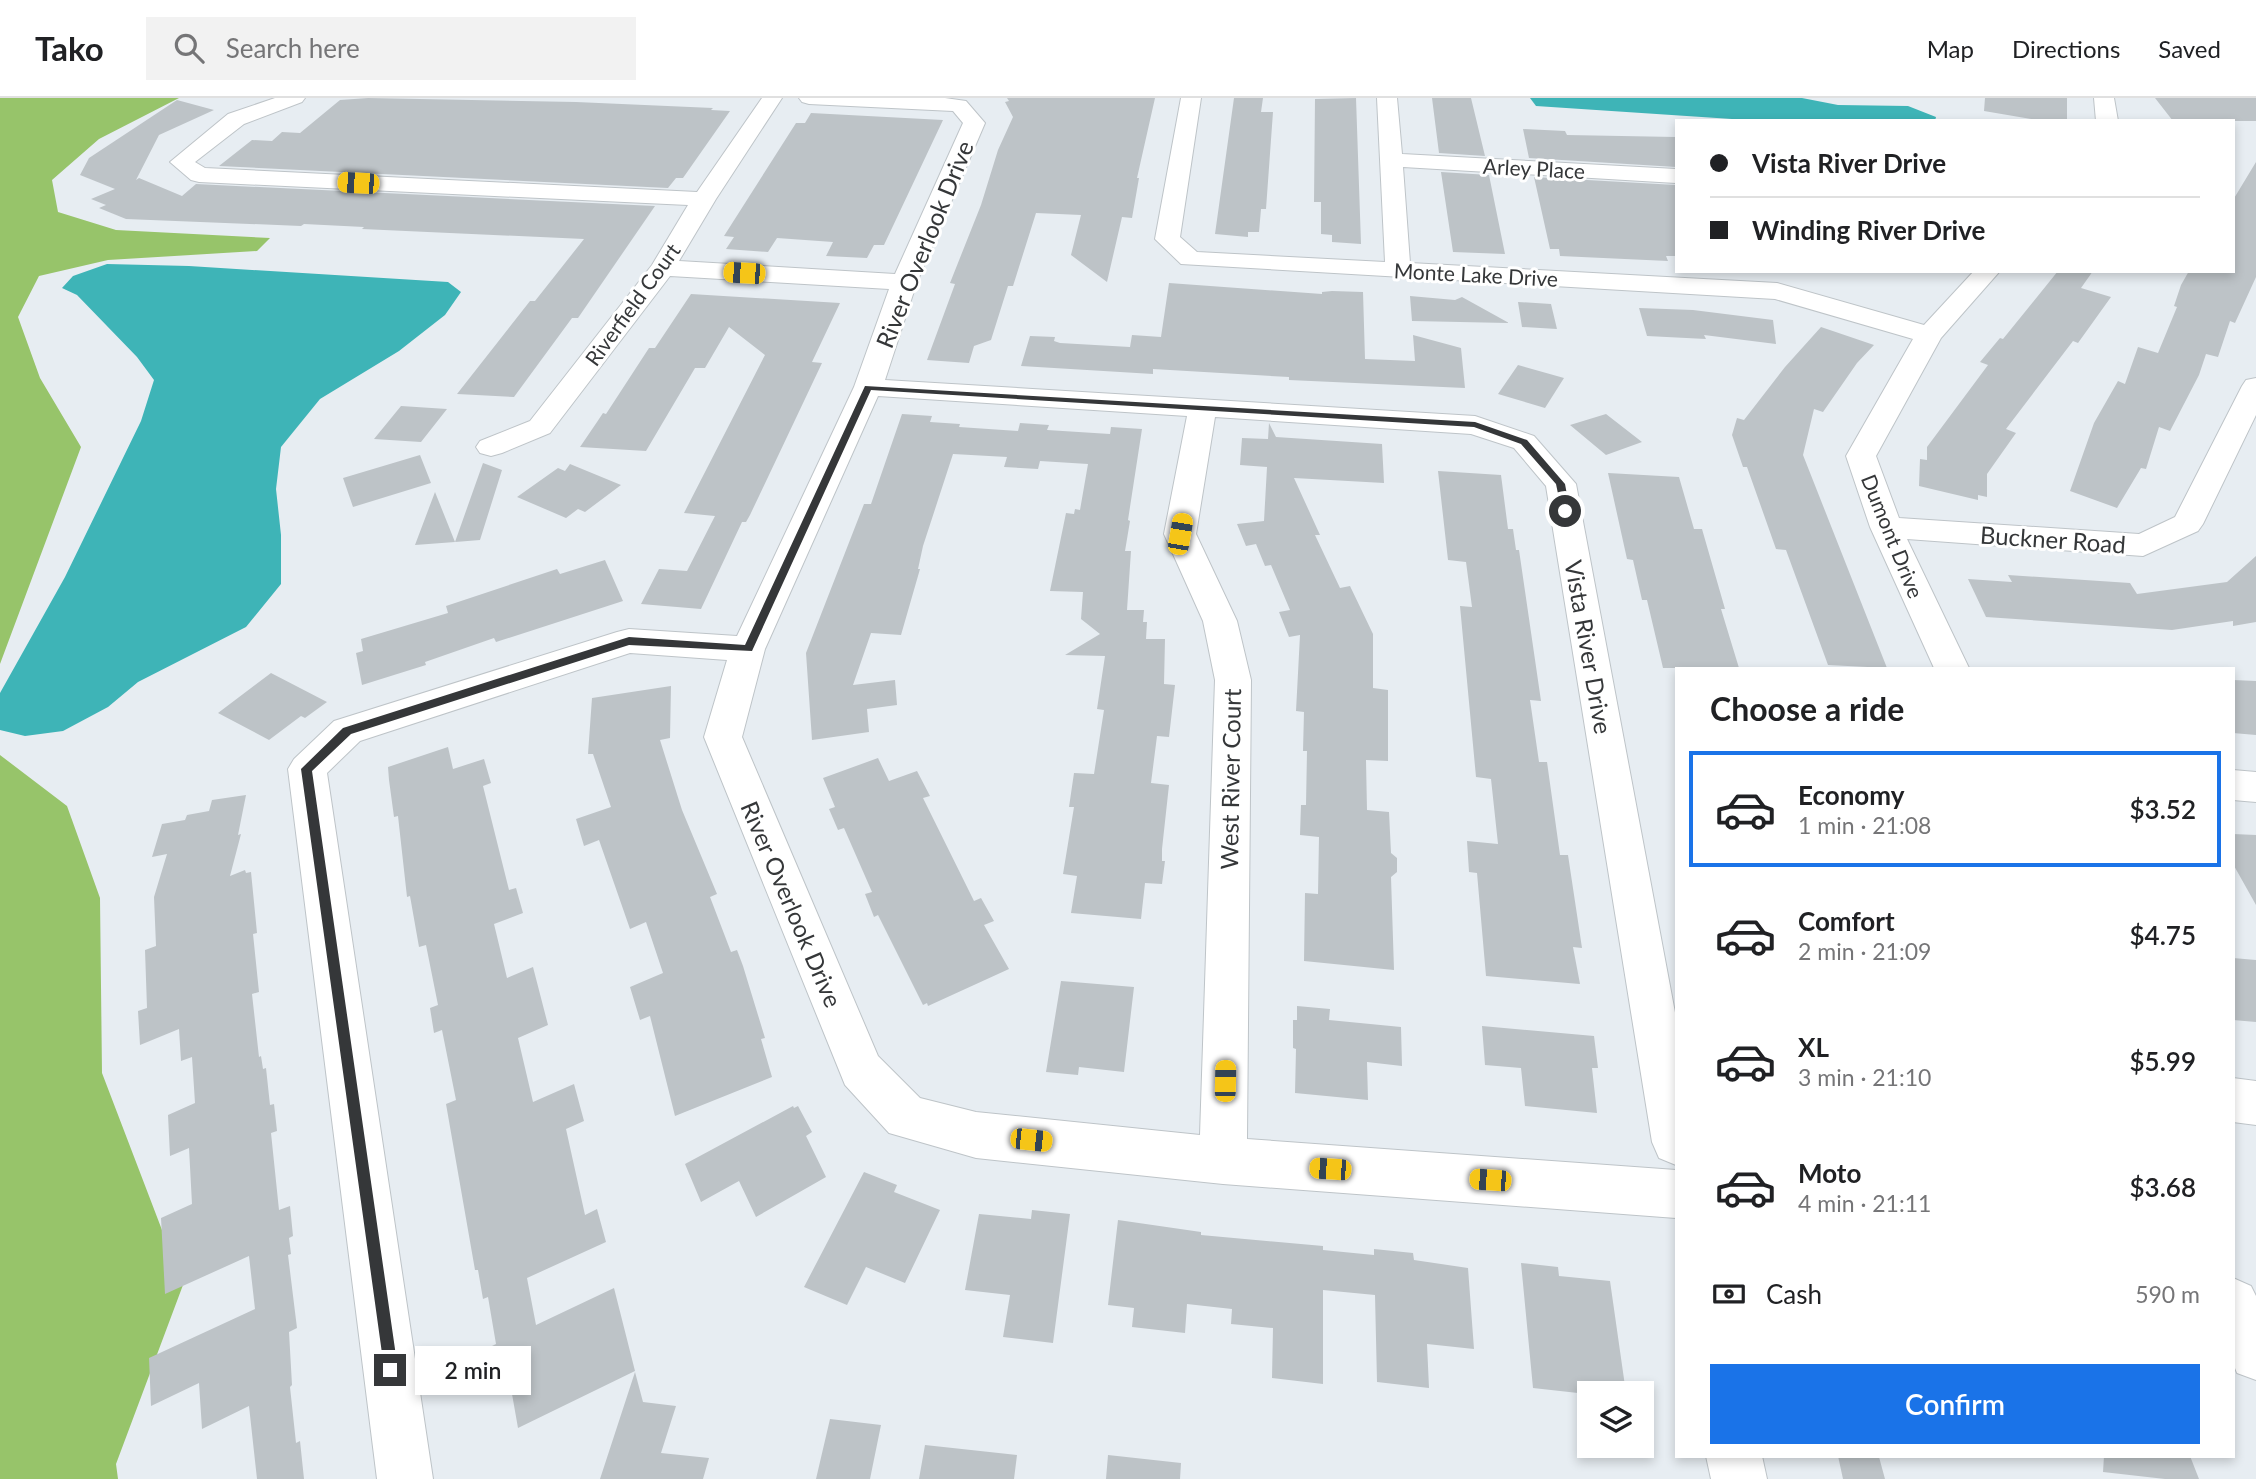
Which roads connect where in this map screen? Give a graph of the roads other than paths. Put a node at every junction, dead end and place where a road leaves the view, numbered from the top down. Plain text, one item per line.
1 (295, 98) edge
2 (772, 98) edge
3 (808, 98) edge
4 (1191, 98) edge
5 (1387, 98) edge
6 (2104, 98) edge
7 (2107, 119) edge
8 (1391, 160) junction
9 (1675, 176) edge
10 (704, 199) junction
11 (663, 268) junction
12 (1398, 270) junction
13 (1986, 273) edge
14 (904, 282) junction
15 (1929, 335) junction
16 (2256, 386) edge
17 (868, 387) junction
18 (1202, 410) junction
19 (491, 447) dead end
20 (1886, 527) junction
21 (748, 649) junction
22 (1951, 667) edge
23 (2235, 785) edge
24 (2256, 787) edge
25 (2235, 1100) edge
26 (2256, 1103) edge
27 (1675, 1136) edge
28 (1223, 1161) junction
29 (1675, 1194) edge
30 (2235, 1308) edge
31 (2256, 1354) edge
32 (1734, 1458) edge
33 (405, 1479) edge
34 (1739, 1479) edge

1 - 10 street
2 - 10 street, Riverfield Court
3 - 14 street, River Overlook Drive
4 - 12 street, Monte Lake Drive
5 - 8 street
6 - 7 street
8 - 9 street, Arley Place
8 - 12 street
10 - 11 street, Riverfield Court
11 - 14 street
11 - 19 street, Riverfield Court
12 - 15 street, Monte Lake Drive
13 - 15 street, Dumont Drive
14 - 17 street, River Overlook Drive
15 - 20 street, Dumont Drive
16 - 20 street, Buckner Road
17 - 18 street, Vista River Drive
17 - 21 street, River Overlook Drive
18 - 27 street, Vista River Drive
18 - 28 street, West River Court
20 - 22 street, Dumont Drive
21 - 28 street, River Overlook Drive
21 - 33 street
23 - 24 street
25 - 26 street
28 - 29 street, River Overlook Drive
30 - 31 street
32 - 34 street

